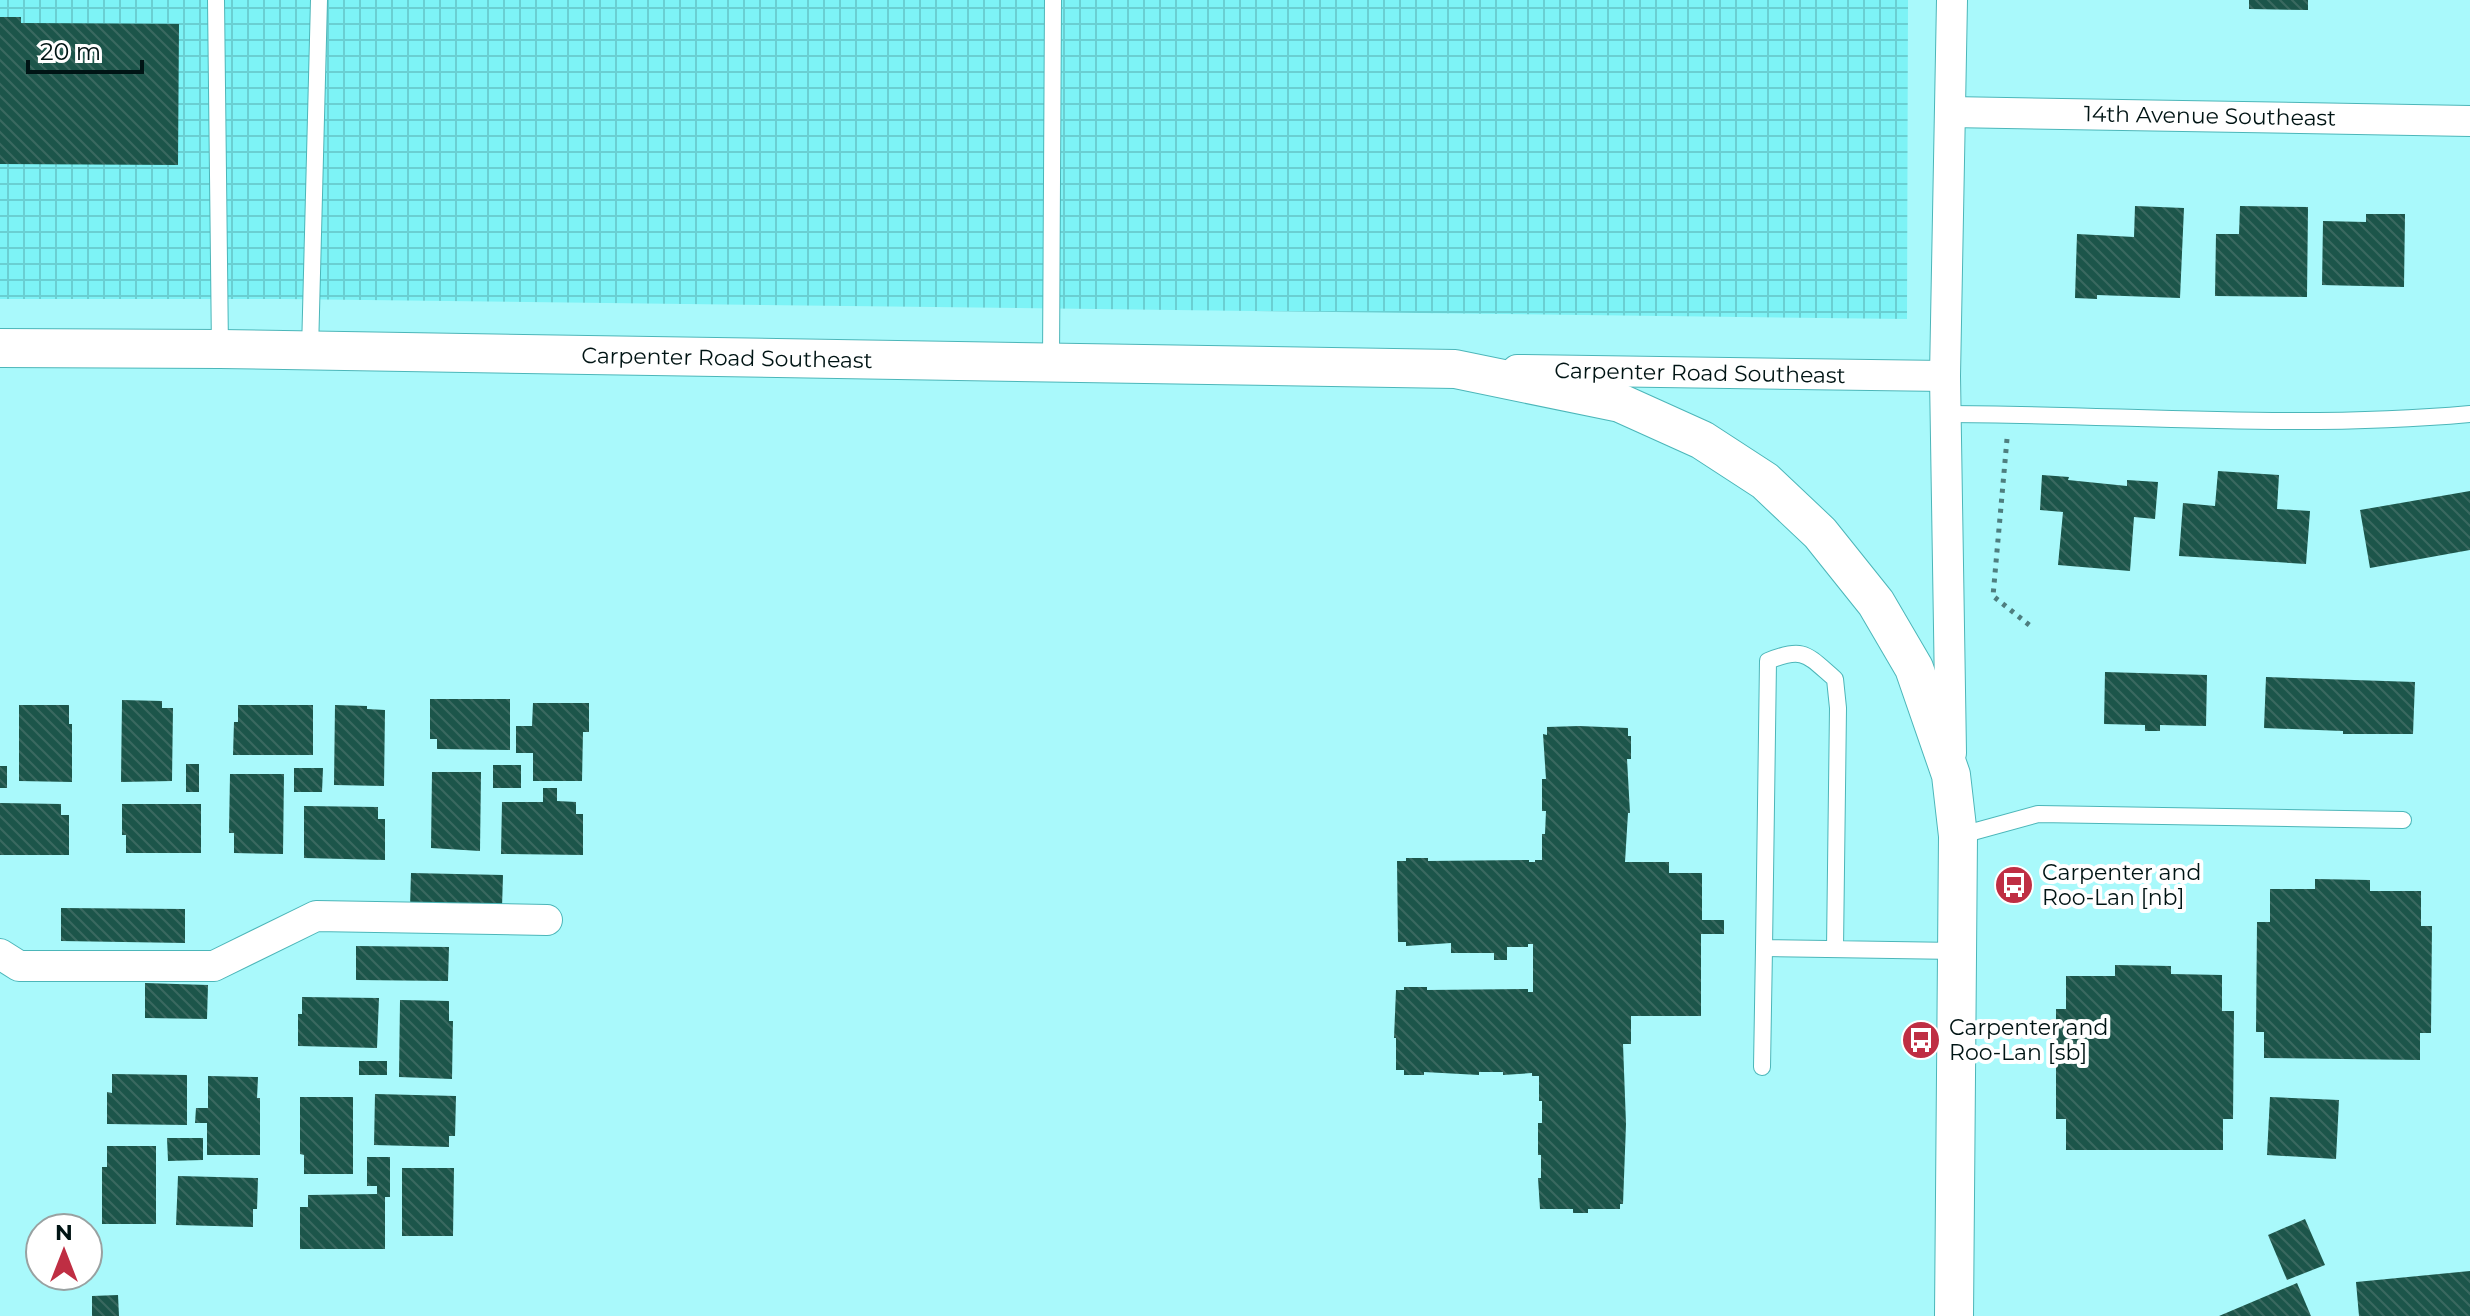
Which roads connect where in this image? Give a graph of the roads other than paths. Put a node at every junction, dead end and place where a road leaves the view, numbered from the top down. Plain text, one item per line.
1 (216, 0) edge
2 (319, 0) edge
3 (1053, 0) edge
4 (1952, 0) edge
5 (1950, 112) junction
6 (2470, 121) edge
7 (0, 348) edge
8 (220, 349) junction
9 (310, 351) junction
10 (1051, 364) junction
11 (1455, 369) junction
12 (1945, 376) junction
13 (1945, 414) junction
14 (2470, 414) edge
15 (1951, 775) junction
16 (2403, 820) dead end
17 (1958, 836) junction
18 (547, 920) dead end
19 (1764, 948) junction
20 (1835, 949) junction
21 (1957, 951) junction
22 (0, 954) edge
23 (1762, 1067) dead end
24 (1954, 1316) edge

1 - 8 lane
2 - 9 lane
3 - 10 lane
4 - 5 street, Carpenter Road Southeast
5 - 6 street, 14th Avenue Southeast
5 - 12 street, Carpenter Road Southeast
7 - 8 street, Carpenter Road Southeast
8 - 9 street, Carpenter Road Southeast
9 - 10 street, Carpenter Road Southeast
10 - 11 street, Carpenter Road Southeast
11 - 12 street, Carpenter Road Southeast
11 - 15 street, Carpenter Road Southeast
12 - 13 street, Carpenter Road Southeast
13 - 14 lane
13 - 15 street, Carpenter Road Southeast
15 - 17 street, Carpenter Road Southeast
16 - 17 lane
17 - 21 street, Carpenter Road Southeast
18 - 22 street
19 - 20 lane
19 - 20 lane
19 - 23 lane
20 - 21 lane
21 - 24 street, Carpenter Road Southeast

